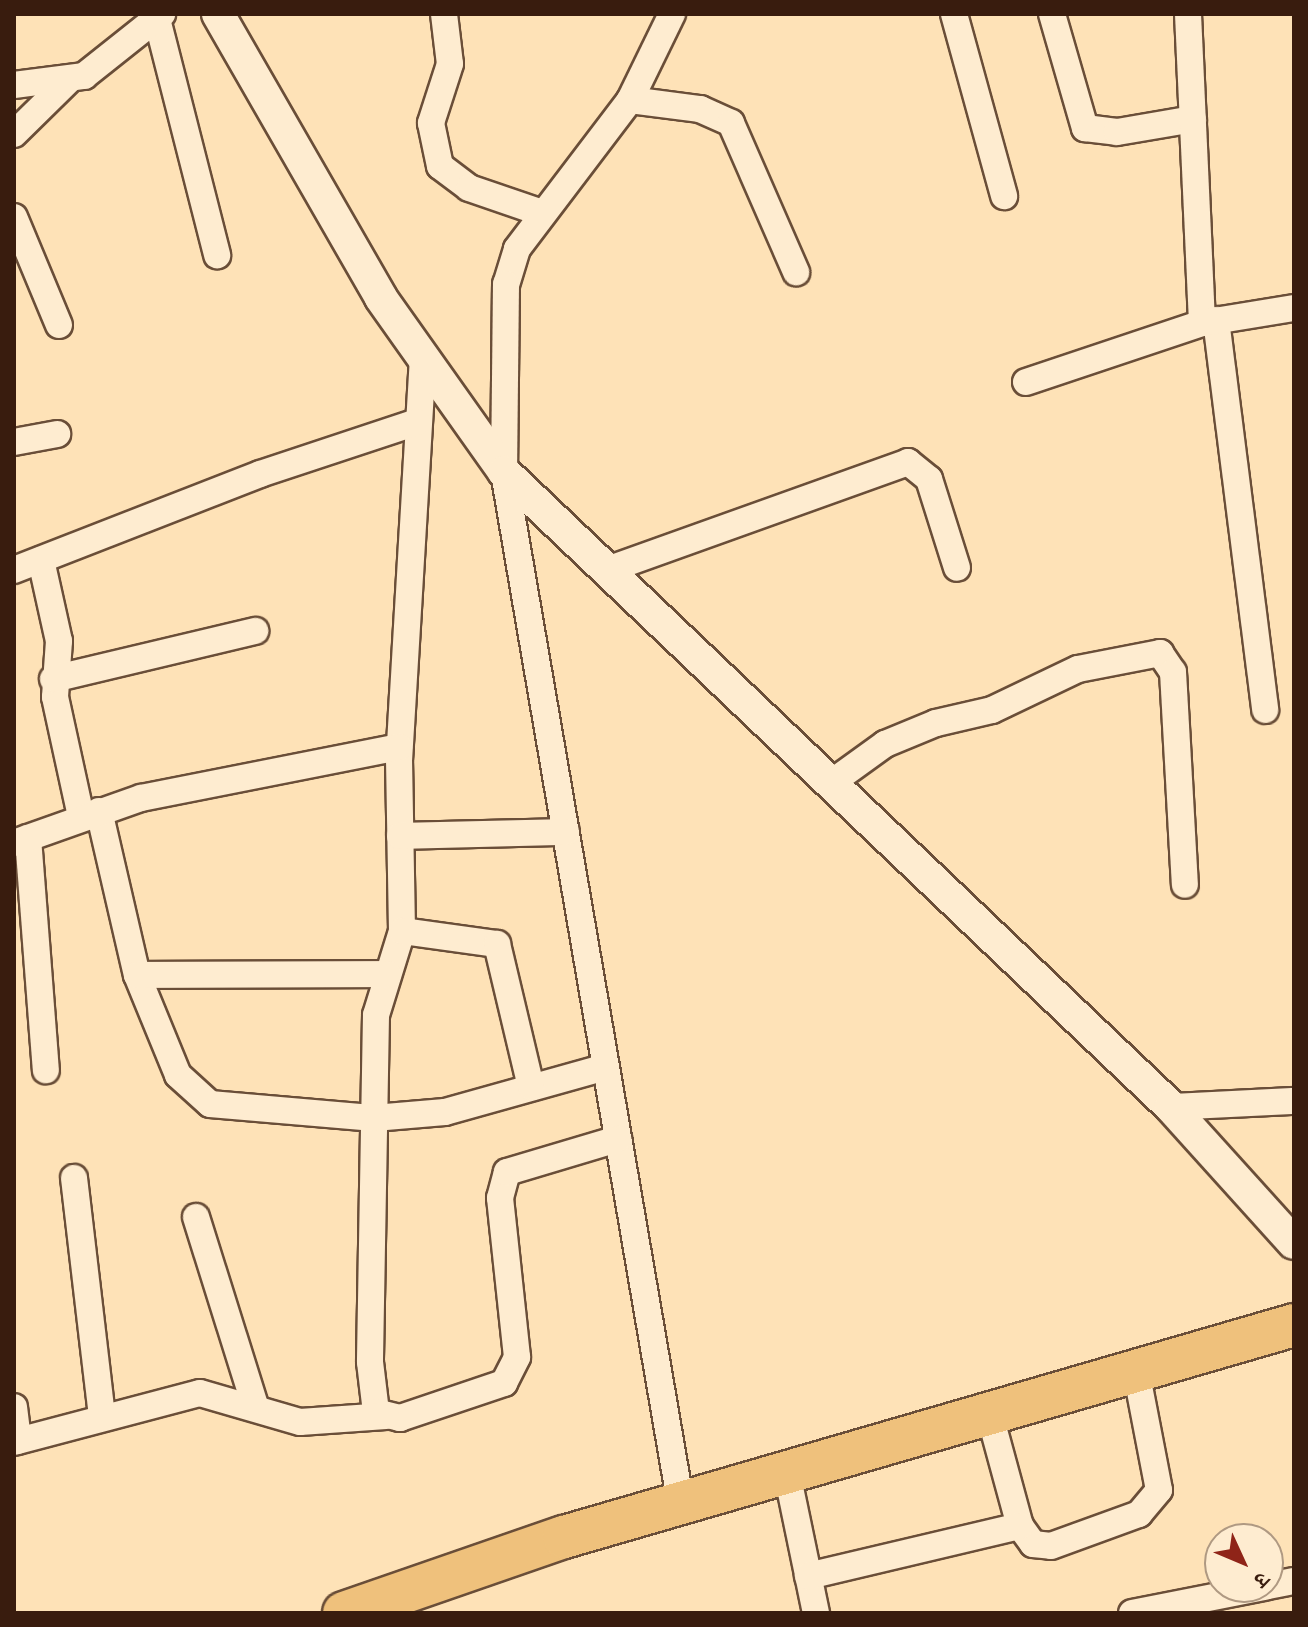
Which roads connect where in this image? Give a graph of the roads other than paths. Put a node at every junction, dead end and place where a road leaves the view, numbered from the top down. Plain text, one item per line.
1 (218, 14) edge
2 (444, 14) edge
3 (672, 14) edge
4 (954, 14) edge
5 (1052, 14) edge
6 (1188, 14) edge
7 (160, 16) edge
8 (69, 80) junction
9 (14, 85) edge
10 (630, 100) junction
11 (1193, 119) junction
12 (14, 134) edge
13 (1004, 196) dead end
14 (542, 213) junction
15 (14, 217) edge
16 (217, 255) dead end
17 (796, 272) dead end
18 (1294, 308) edge
19 (1209, 322) junction
20 (59, 325) dead end
21 (423, 357) junction
22 (1026, 382) dead end
23 (417, 422) junction
24 (57, 434) dead end
25 (14, 442) edge
26 (504, 472) junction
27 (41, 560) junction
28 (957, 568) dead end
29 (14, 570) edge
30 (607, 570) junction
31 (255, 631) dead end
32 (53, 679) junction
33 (1265, 710) dead end
34 (399, 747) junction
35 (831, 783) junction
36 (90, 814) junction
37 (566, 832) junction
38 (400, 836) junction
39 (21, 840) edge
40 (1185, 885) dead end
41 (402, 931) junction
42 (388, 974) junction
43 (137, 975) junction
44 (606, 1067) junction
45 (46, 1070) dead end
46 (531, 1087) junction
47 (1294, 1101) edge
48 (1171, 1107) junction
49 (374, 1118) junction
50 (618, 1139) junction
51 (74, 1178) dead end
52 (196, 1217) dead end
53 (1294, 1243) edge
54 (1294, 1325) edge
55 (1136, 1370) junction
56 (255, 1405) junction
57 (14, 1407) edge
58 (989, 1412) junction
59 (102, 1416) junction
60 (386, 1416) junction
61 (16, 1441) edge
62 (787, 1473) junction
63 (681, 1505) junction
64 (1020, 1526) junction
65 (808, 1576) junction
66 (1204, 1599) edge
67 (344, 1613) edge
68 (816, 1613) edge
69 (1132, 1613) edge

1 - 21 street
2 - 14 street
3 - 10 street
4 - 13 street
5 - 11 street
6 - 11 street
7 - 8 street
7 - 16 street
8 - 9 street
8 - 12 street
10 - 14 street
10 - 17 street
11 - 19 street
14 - 26 street
15 - 20 street
18 - 19 street
19 - 22 street
19 - 33 street
21 - 23 street
21 - 26 street
23 - 27 street
23 - 34 street
24 - 25 street
26 - 30 street
26 - 37 street
27 - 29 street
27 - 32 street
28 - 30 street
30 - 35 street
31 - 32 street
32 - 36 street
34 - 36 street
34 - 38 street
35 - 40 street
35 - 48 street
36 - 39 street
36 - 43 street
37 - 38 street
37 - 44 street
38 - 41 street
39 - 45 street
41 - 42 street
41 - 46 street
42 - 43 street
42 - 49 street
43 - 49 street
44 - 46 street
44 - 50 street
46 - 49 street
47 - 48 street
48 - 53 street
49 - 60 street
50 - 60 street
50 - 63 street
51 - 59 street
52 - 56 street
54 - 55 main road
55 - 58 main road
55 - 64 street
56 - 59 street
56 - 60 street
57 - 61 street
58 - 62 main road
58 - 64 street
59 - 61 street
62 - 63 main road
62 - 65 street
63 - 67 main road
64 - 65 street
65 - 68 street
66 - 69 street

